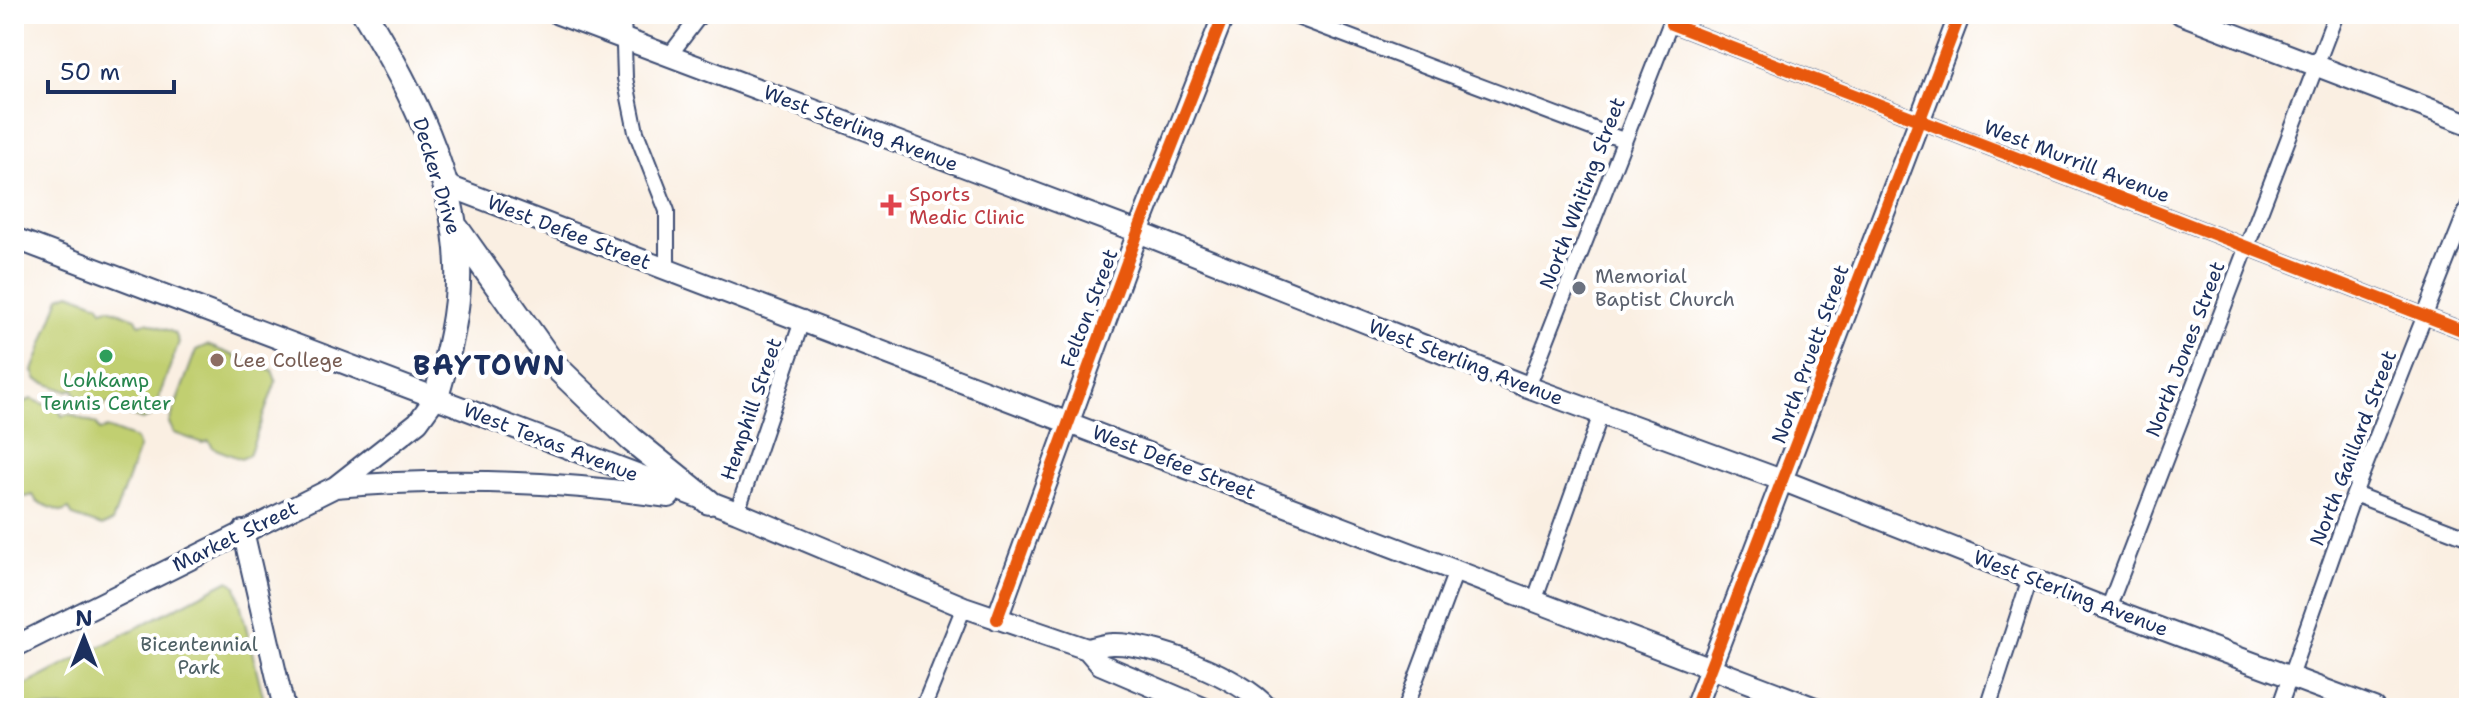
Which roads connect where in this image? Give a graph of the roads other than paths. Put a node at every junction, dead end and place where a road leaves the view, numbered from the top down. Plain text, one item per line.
1 (365, 14) edge
2 (558, 14) edge
3 (623, 14) edge
4 (701, 14) edge
5 (1224, 14) edge
6 (1289, 14) edge
7 (1960, 14) edge
8 (2181, 14) edge
9 (2336, 14) edge
10 (1672, 19) edge
11 (621, 38) junction
12 (669, 56) junction
13 (2315, 65) junction
14 (1917, 121) junction
15 (2469, 124) edge
16 (1623, 140) junction
17 (443, 184) junction
18 (2469, 204) edge
19 (455, 226) junction
20 (1138, 232) junction
21 (14, 238) edge
22 (2245, 246) junction
23 (667, 270) junction
24 (2424, 317) junction
25 (803, 318) junction
26 (2469, 333) edge
27 (1528, 387) junction
28 (436, 397) junction
29 (1601, 414) junction
30 (1068, 421) junction
31 (1784, 481) junction
32 (335, 487) junction
33 (2354, 494) junction
34 (709, 502) junction
35 (737, 512) junction
36 (243, 531) junction
37 (2469, 538) edge
38 (1456, 571) junction
39 (2030, 578) junction
40 (1535, 599) junction
41 (964, 607) junction
42 (2108, 609) junction
43 (997, 619) junction
44 (14, 647) edge
45 (1087, 649) junction
46 (1710, 667) junction
47 (2291, 676) junction
48 (284, 708) edge
49 (923, 708) edge
50 (1203, 708) edge
51 (1267, 708) edge
52 (1405, 708) edge
53 (1695, 708) edge
54 (1815, 708) edge
55 (1988, 708) edge
56 (2279, 708) edge
57 (2374, 708) edge

1 - 17 main road, Decker Drive
2 - 11 main road, West Sterling Avenue
3 - 11 street
4 - 12 street
5 - 20 main road, Felton Street
6 - 16 street
7 - 14 main road, North Pruett Street
8 - 13 main road
9 - 13 street, North Jones Street
10 - 14 street, West Murrill Avenue
10 - 16 street, North Whiting Street
11 - 12 main road, West Sterling Avenue
11 - 23 street
12 - 20 main road, West Sterling Avenue
13 - 15 main road
13 - 22 street, North Jones Street
14 - 22 street, West Murrill Avenue
14 - 31 main road, North Pruett Street
16 - 27 street, North Whiting Street
17 - 19 main road, Decker Drive
17 - 23 main road, West Defee Street
18 - 24 street, North Gaillard Street
19 - 28 main road, Decker Drive
19 - 34 main road
20 - 27 main road, West Sterling Avenue
20 - 30 main road, Felton Street
21 - 28 main road, West Texas Avenue
22 - 24 street, West Murrill Avenue
22 - 42 street, North Jones Street
23 - 25 main road, West Defee Street
24 - 26 street, West Murrill Avenue
24 - 33 street, North Gaillard Street
25 - 30 main road, West Defee Street
25 - 35 street, Hemphill Street
27 - 29 main road, West Sterling Avenue
28 - 32 main road, Market Street
28 - 34 main road, West Texas Avenue
29 - 31 main road, West Sterling Avenue
29 - 40 street
30 - 38 main road, West Defee Street
30 - 43 main road, Felton Street
31 - 39 main road, West Sterling Avenue
31 - 46 main road, North Pruett Street
32 - 34 main road
32 - 36 main road, Market Street
33 - 37 street
33 - 47 street, North Gaillard Street
34 - 35 main road, West Texas Avenue
35 - 41 main road, West Texas Avenue
36 - 44 main road, Market Street
36 - 48 main road
38 - 40 main road, West Defee Street
38 - 52 street
39 - 42 main road, West Sterling Avenue
39 - 55 street
40 - 46 main road, West Defee Street
41 - 43 main road, West Texas Avenue
41 - 49 street
42 - 47 main road, West Sterling Avenue
43 - 45 main road, West Texas Avenue
45 - 50 main road, West Texas Avenue
45 - 51 main road, West Texas Avenue
46 - 53 main road, North Pruett Street
46 - 54 main road, West Defee Street
47 - 56 street, North Gaillard Street
47 - 57 main road, West Sterling Avenue

